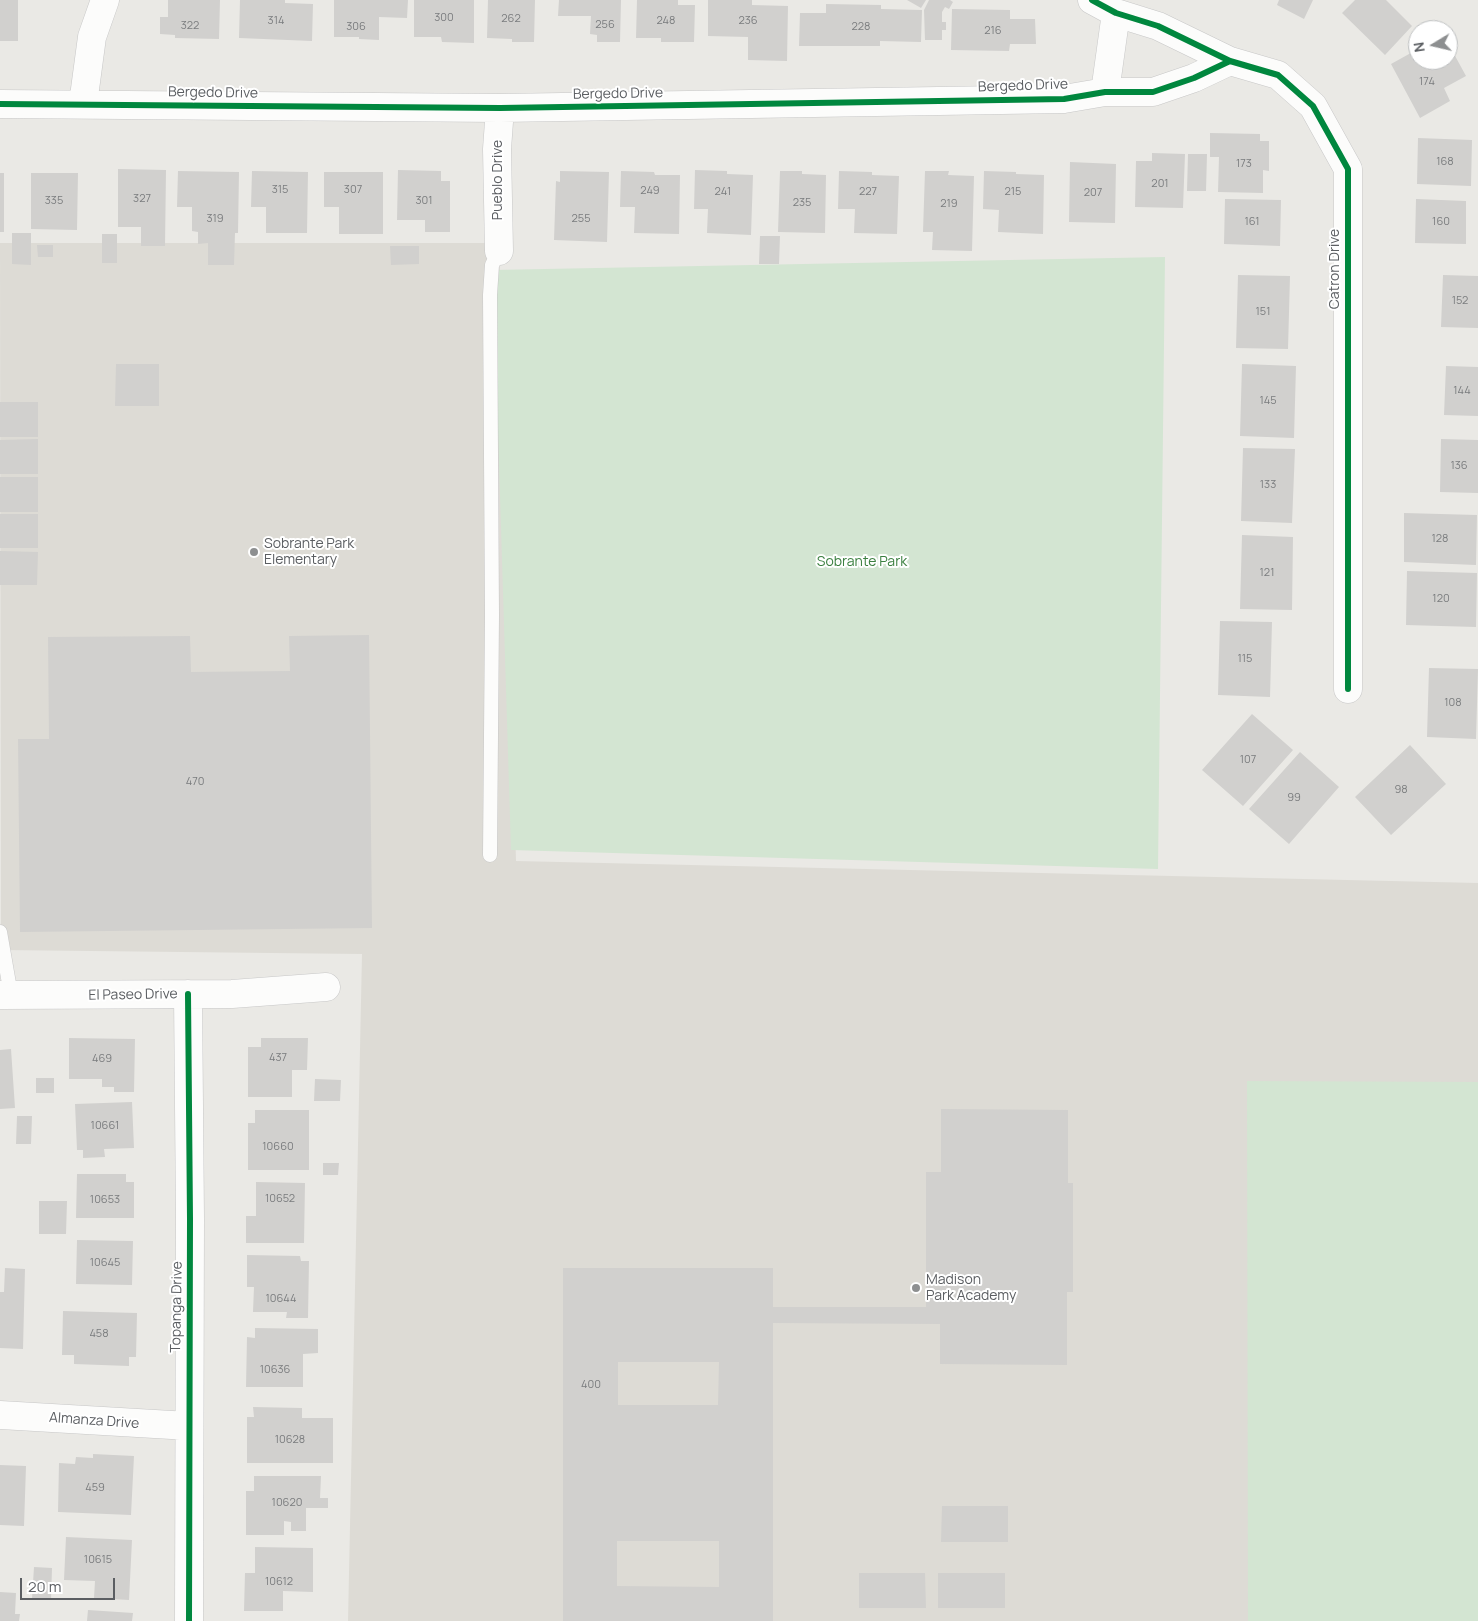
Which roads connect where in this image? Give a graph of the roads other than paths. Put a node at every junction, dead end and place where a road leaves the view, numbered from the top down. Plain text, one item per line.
1 (104, 0) edge
2 (1092, 0) edge
3 (1116, 13) junction
4 (1230, 61) junction
5 (1105, 92) junction
6 (0, 104) edge
7 (83, 104) junction
8 (500, 108) junction
9 (499, 251) joint
10 (1348, 689) dead end
11 (490, 855) dead end
12 (0, 932) edge
13 (326, 987) dead end
14 (188, 994) junction
15 (5, 995) edge
16 (0, 1415) edge
17 (188, 1426) junction
18 (189, 1621) edge

1 - 7 street
2 - 3 street, Catron Drive
3 - 4 street, Catron Drive
3 - 5 street
4 - 5 street, Bergedo Drive
4 - 10 street, Catron Drive
5 - 8 street, Bergedo Drive
6 - 7 street, Bergedo Drive
7 - 8 street, Bergedo Drive
8 - 9 street, Pueblo Drive
9 - 11 lane
12 - 15 lane
13 - 14 street, El Paseo Drive
14 - 15 street, El Paseo Drive
14 - 17 street, Topanga Drive
16 - 17 street, Almanza Drive
17 - 18 street, Topanga Drive

